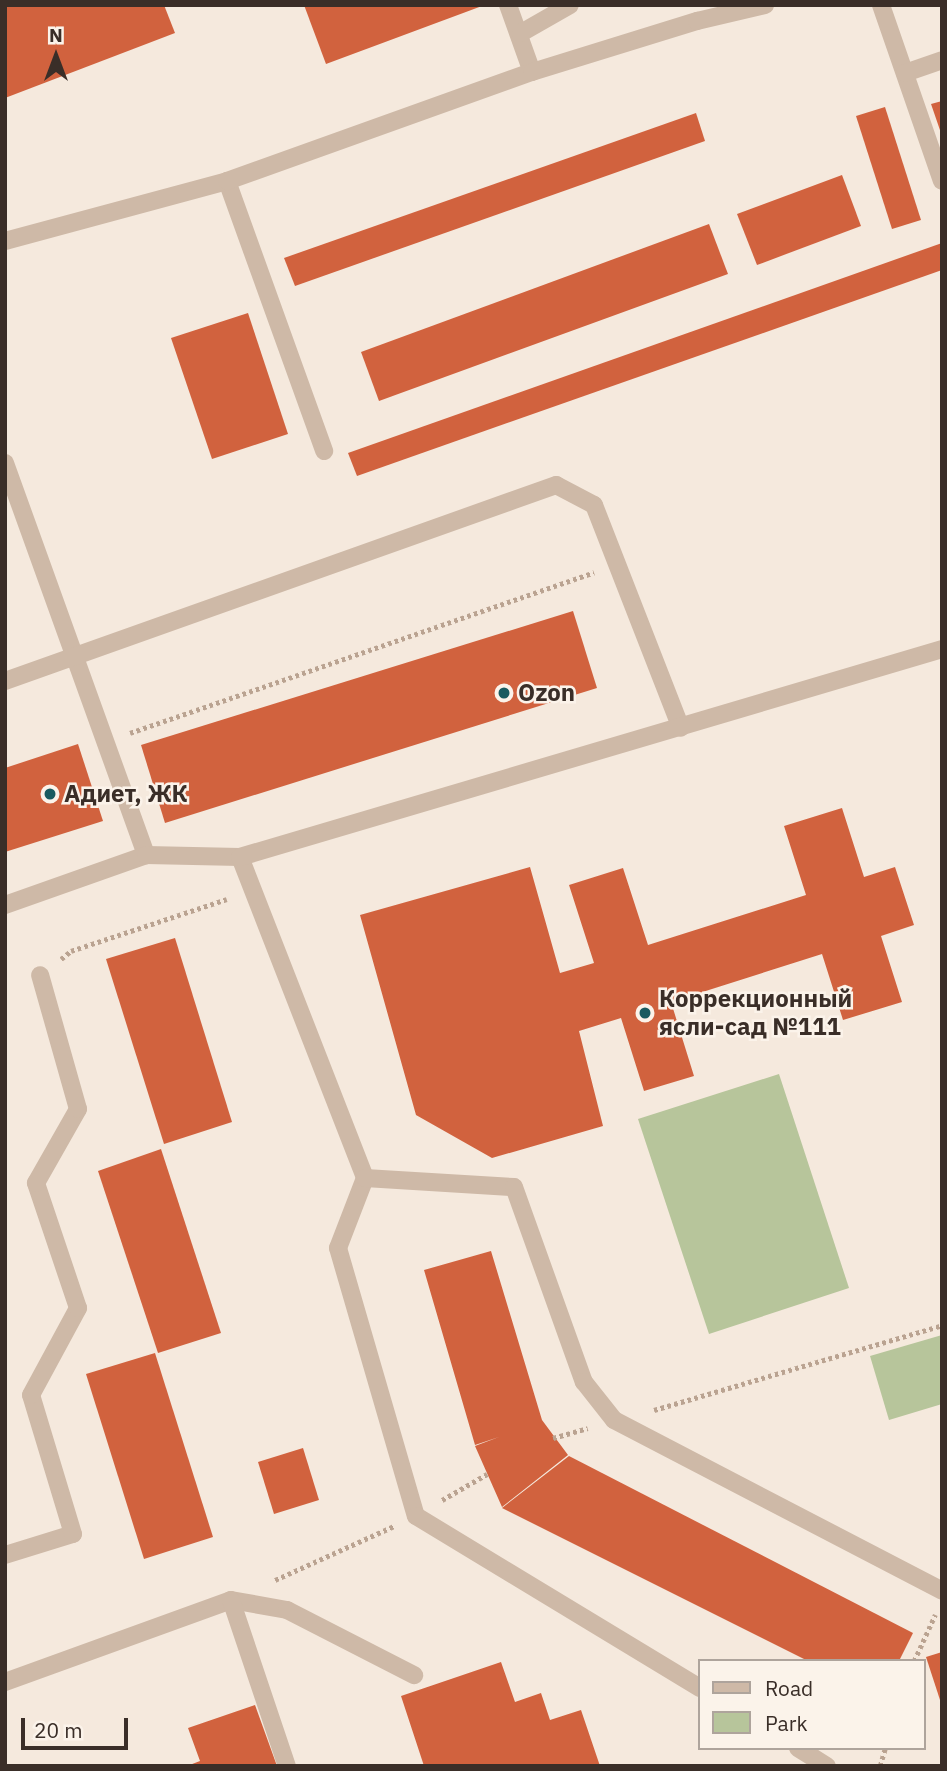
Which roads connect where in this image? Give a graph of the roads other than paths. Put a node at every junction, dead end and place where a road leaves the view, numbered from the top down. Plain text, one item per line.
1 (508, 5) edge
2 (570, 5) edge
3 (765, 5) edge
4 (881, 5) edge
5 (521, 33) junction
6 (942, 60) edge
7 (532, 72) junction
8 (905, 73) junction
9 (227, 181) junction
10 (942, 181) edge
11 (5, 241) edge
12 (324, 451) dead end
13 (5, 463) edge
14 (942, 649) edge
15 (76, 657) junction
16 (5, 681) edge
17 (681, 728) junction
18 (146, 855) junction
19 (240, 857) junction
20 (5, 905) edge
21 (40, 975) road end
22 (365, 1178) junction
23 (5, 1555) edge
24 (942, 1591) edge
25 (231, 1600) junction
26 (415, 1675) dead end
27 (5, 1682) edge
28 (698, 1687) edge
29 (801, 1750) edge
30 (287, 1766) edge
31 (827, 1766) edge

1 - 5 street
2 - 5 street
3 - 7 street
4 - 8 street
5 - 7 street
6 - 8 street
7 - 9 street
8 - 10 street
9 - 11 street
9 - 12 street
13 - 15 street
14 - 17 street
15 - 16 street
15 - 17 street
15 - 18 street
17 - 19 street
18 - 19 street
18 - 20 street
19 - 22 street
21 - 23 street
22 - 24 street
22 - 28 street
25 - 26 street
25 - 27 street
25 - 30 street
29 - 31 street

